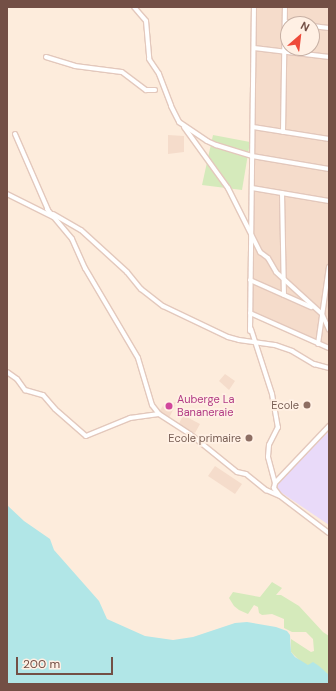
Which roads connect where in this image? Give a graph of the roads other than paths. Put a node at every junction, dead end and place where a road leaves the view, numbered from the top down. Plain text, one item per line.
1 (134, 7) edge
2 (254, 7) edge
3 (254, 48) junction
4 (280, 51) edge
5 (284, 56) edge
6 (46, 57) dead end
7 (155, 90) dead end
8 (179, 122) junction
9 (252, 127) junction
10 (283, 132) junction
11 (15, 134) dead end
12 (329, 139) edge
13 (252, 156) junction
14 (329, 169) edge
15 (252, 188) junction
16 (7, 194) edge
17 (282, 194) junction
18 (329, 201) edge
19 (47, 209) junction
20 (54, 217) junction
21 (63, 220) junction
22 (251, 234) junction
23 (329, 270) edge
24 (283, 277) junction
25 (250, 280) junction
26 (284, 295) junction
27 (316, 309) junction
28 (250, 313) junction
29 (322, 313) junction
30 (329, 330) edge
31 (256, 342) junction
32 (318, 344) junction
33 (329, 348) edge
34 (329, 368) edge
35 (7, 372) edge
36 (159, 414) junction
37 (329, 426) edge
38 (275, 483) junction
39 (280, 496) junction
40 (329, 533) edge

1 - 8 street
2 - 3 street
3 - 4 street
3 - 9 street
5 - 10 street
6 - 7 street
8 - 13 street
8 - 22 street
9 - 10 street
9 - 13 street
10 - 12 street
11 - 19 street
13 - 14 street
13 - 15 street
15 - 17 street
15 - 22 street
16 - 20 street
17 - 18 street
17 - 24 street
19 - 20 street
19 - 21 street
20 - 21 street
20 - 36 street
21 - 31 street
22 - 24 street
22 - 25 street
23 - 29 street
24 - 26 street
24 - 27 street
25 - 26 street
25 - 28 street
26 - 27 street
27 - 29 street
28 - 31 street
28 - 32 street
29 - 30 street
29 - 32 street
31 - 34 street
31 - 38 street
32 - 33 street
35 - 36 street
36 - 39 street
37 - 38 street
38 - 39 street
39 - 40 street

